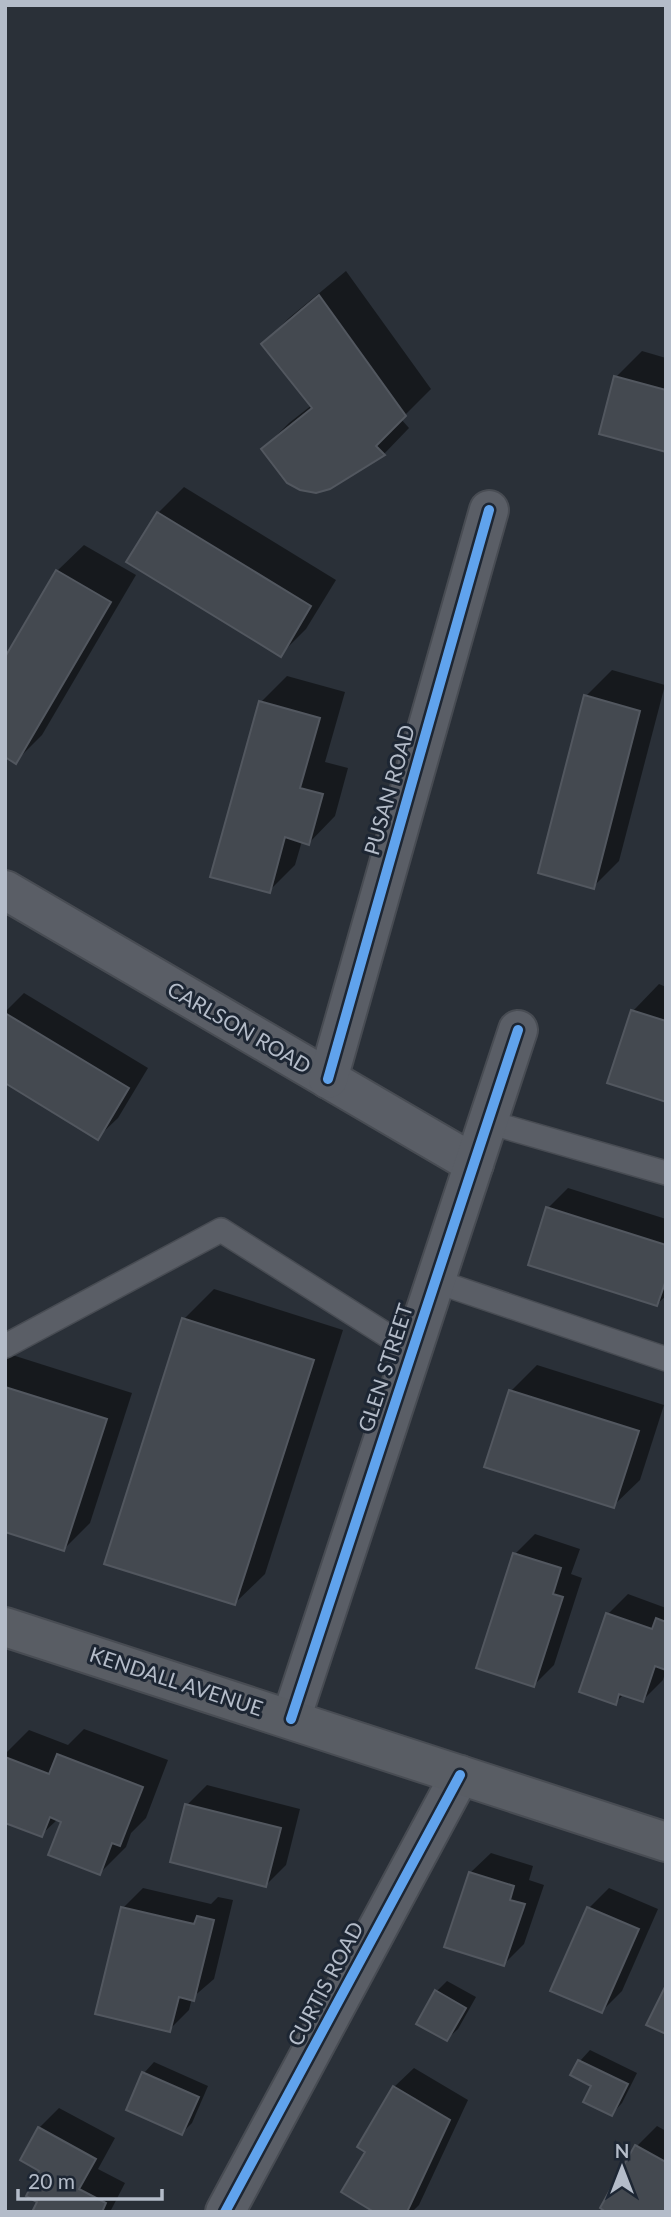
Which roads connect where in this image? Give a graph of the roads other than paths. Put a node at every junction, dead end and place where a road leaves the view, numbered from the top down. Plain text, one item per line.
1 (489, 510) dead end
2 (5, 890) edge
3 (518, 1030) dead end
4 (328, 1079) junction
5 (488, 1122) junction
6 (474, 1164) junction
7 (666, 1173) edge
8 (435, 1282) junction
9 (5, 1346) edge
10 (412, 1351) junction
11 (666, 1359) edge
12 (5, 1627) edge
13 (291, 1719) junction
14 (460, 1775) junction
15 (666, 1842) edge
16 (226, 2212) edge

1 - 4 street, PUSAN ROAD
2 - 4 street, CARLSON ROAD
3 - 5 street, GLEN STREET
4 - 6 street, CARLSON ROAD
5 - 6 street, GLEN STREET
5 - 7 lane
6 - 8 street, GLEN STREET
8 - 10 street, GLEN STREET
8 - 11 lane
9 - 10 lane
10 - 13 street, GLEN STREET
12 - 13 main road, KENDALL AVENUE
13 - 14 main road, KENDALL AVENUE
14 - 15 main road, KENDALL AVENUE
14 - 16 street, CURTIS ROAD

